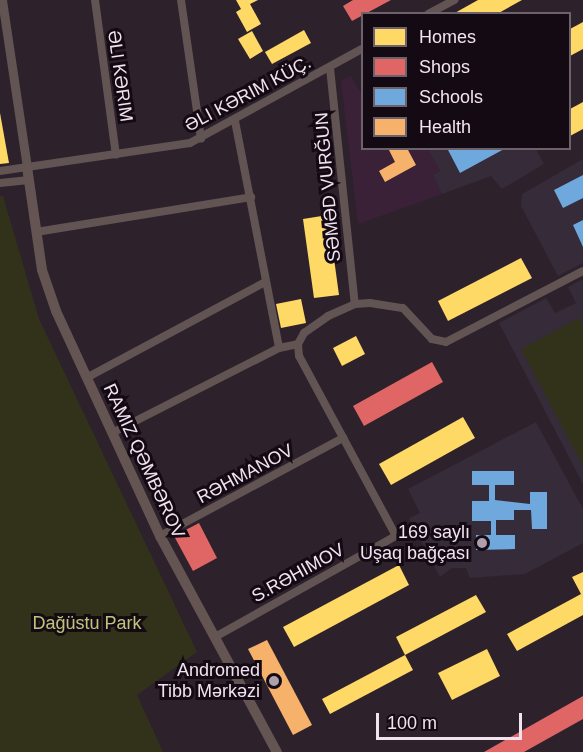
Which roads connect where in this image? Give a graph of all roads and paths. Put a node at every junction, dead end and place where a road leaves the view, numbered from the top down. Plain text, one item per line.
1 (2, 0) edge
2 (95, 0) edge
3 (181, 0) edge
4 (454, 0) edge
5 (432, 12) edge
6 (361, 50) edge
7 (330, 68) junction
8 (235, 121) junction
9 (201, 139) junction
10 (116, 155) junction
11 (27, 167) junction
12 (0, 171) edge
13 (29, 180) junction
14 (0, 183) edge
15 (251, 197) junction
16 (36, 232) junction
17 (583, 271) edge
18 (265, 282) junction
19 (355, 304) junction
20 (298, 344) junction
21 (279, 348) junction
22 (88, 377) junction
23 (112, 433) junction
24 (343, 438) junction
25 (160, 536) junction
26 (215, 637) junction
27 (277, 752) edge

1 - 11 street
2 - 10 street, ƏLI KƏRIM
3 - 9 street
4 - 5 street
6 - 7 street, ƏLI KƏRIM KÜÇ.
7 - 8 street, ƏLI KƏRIM KÜÇ.
7 - 19 street, SƏMƏD VURĞUN
8 - 9 street, ƏLI KƏRIM KÜÇ.
8 - 15 street
9 - 10 street, ƏLI KƏRIM KÜÇ.
10 - 11 street, ƏLI KƏRIM KÜÇ.
11 - 12 street, ƏLI KƏRIM KÜÇ.
11 - 13 main road, RAMIZ QƏMBƏROV
13 - 14 street
13 - 16 main road, RAMIZ QƏMBƏROV
15 - 16 street
15 - 18 street
16 - 22 main road, RAMIZ QƏMBƏROV
17 - 19 street
18 - 21 street
18 - 22 street
19 - 20 street
20 - 21 street
20 - 24 street
21 - 23 street
22 - 23 main road, RAMIZ QƏMBƏROV
23 - 25 main road, RAMIZ QƏMBƏROV
24 - 25 street, RƏHMANOV
24 - 26 street, S.RƏHIMOV
25 - 26 main road, RAMIZ QƏMBƏROV
26 - 27 main road, RAMIZ QƏMBƏROV

